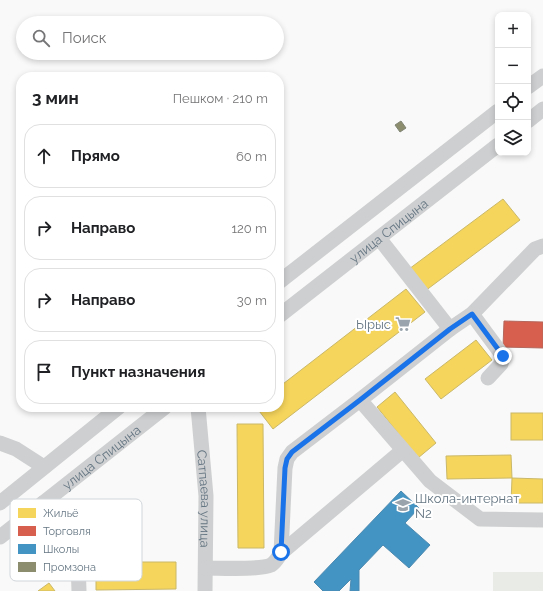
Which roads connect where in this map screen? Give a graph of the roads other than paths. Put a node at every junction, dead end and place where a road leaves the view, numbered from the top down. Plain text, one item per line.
1 (543, 76) edge
2 (531, 85) edge
3 (543, 109) edge
4 (495, 113) edge
5 (529, 120) edge
6 (495, 147) edge
7 (379, 238) junction
8 (543, 246) edge
9 (284, 278) edge
10 (284, 312) edge
11 (472, 314) junction
12 (450, 329) junction
13 (488, 378) dead end
14 (360, 400) junction
15 (114, 412) edge
16 (158, 412) edge
17 (198, 412) edge
18 (0, 443) edge
19 (403, 450) junction
20 (44, 467) junction
21 (48, 499) edge
22 (0, 503) edge
23 (543, 520) edge
24 (10, 529) edge
25 (0, 537) edge
26 (281, 552) junction
27 (206, 568) junction
28 (79, 581) edge
29 (79, 591) edge
30 (205, 591) edge

1 - 2 street
3 - 5 street
4 - 9 street, улица Спицына
6 - 7 street, улица Спицына
7 - 10 street, улица Спицына
7 - 12 street
8 - 11 street
11 - 12 street
11 - 13 street
12 - 14 street
14 - 19 street
14 - 26 street
15 - 20 street
16 - 21 street, улица Спицына
17 - 27 street, Сатпаева улица
18 - 20 street
19 - 23 street
19 - 26 street
20 - 22 street
24 - 25 street, улица Спицына
26 - 27 street
27 - 30 street, Сатпаева улица
28 - 29 street

